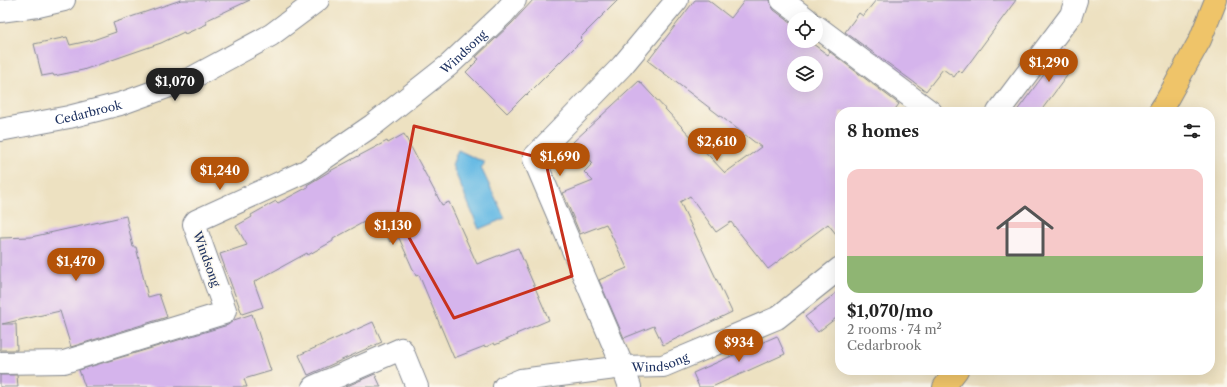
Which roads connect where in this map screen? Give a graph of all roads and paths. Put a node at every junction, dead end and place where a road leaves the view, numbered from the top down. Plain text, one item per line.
1 (64, 0) edge
2 (318, 0) edge
3 (515, 0) edge
4 (677, 0) edge
5 (782, 0) edge
6 (1076, 0) edge
7 (1216, 0) edge
8 (0, 11) edge
9 (798, 12) edge
10 (823, 31) edge
11 (924, 107) edge
12 (1002, 107) edge
13 (1162, 107) edge
14 (0, 130) edge
15 (835, 272) edge
16 (0, 363) edge
17 (954, 375) edge
18 (626, 377) edge
19 (565, 381) edge
20 (313, 387) edge
21 (417, 387) edge
22 (504, 387) edge
23 (944, 387) edge

1 - 8 street
2 - 14 street, Cedarbrook
3 - 16 street, Windsong
4 - 18 street
5 - 9 street
6 - 12 street
7 - 13 highway
10 - 11 street
15 - 18 street, Windsong
17 - 23 highway
18 - 19 street, Windsong
19 - 22 street, Windsong
20 - 21 street

